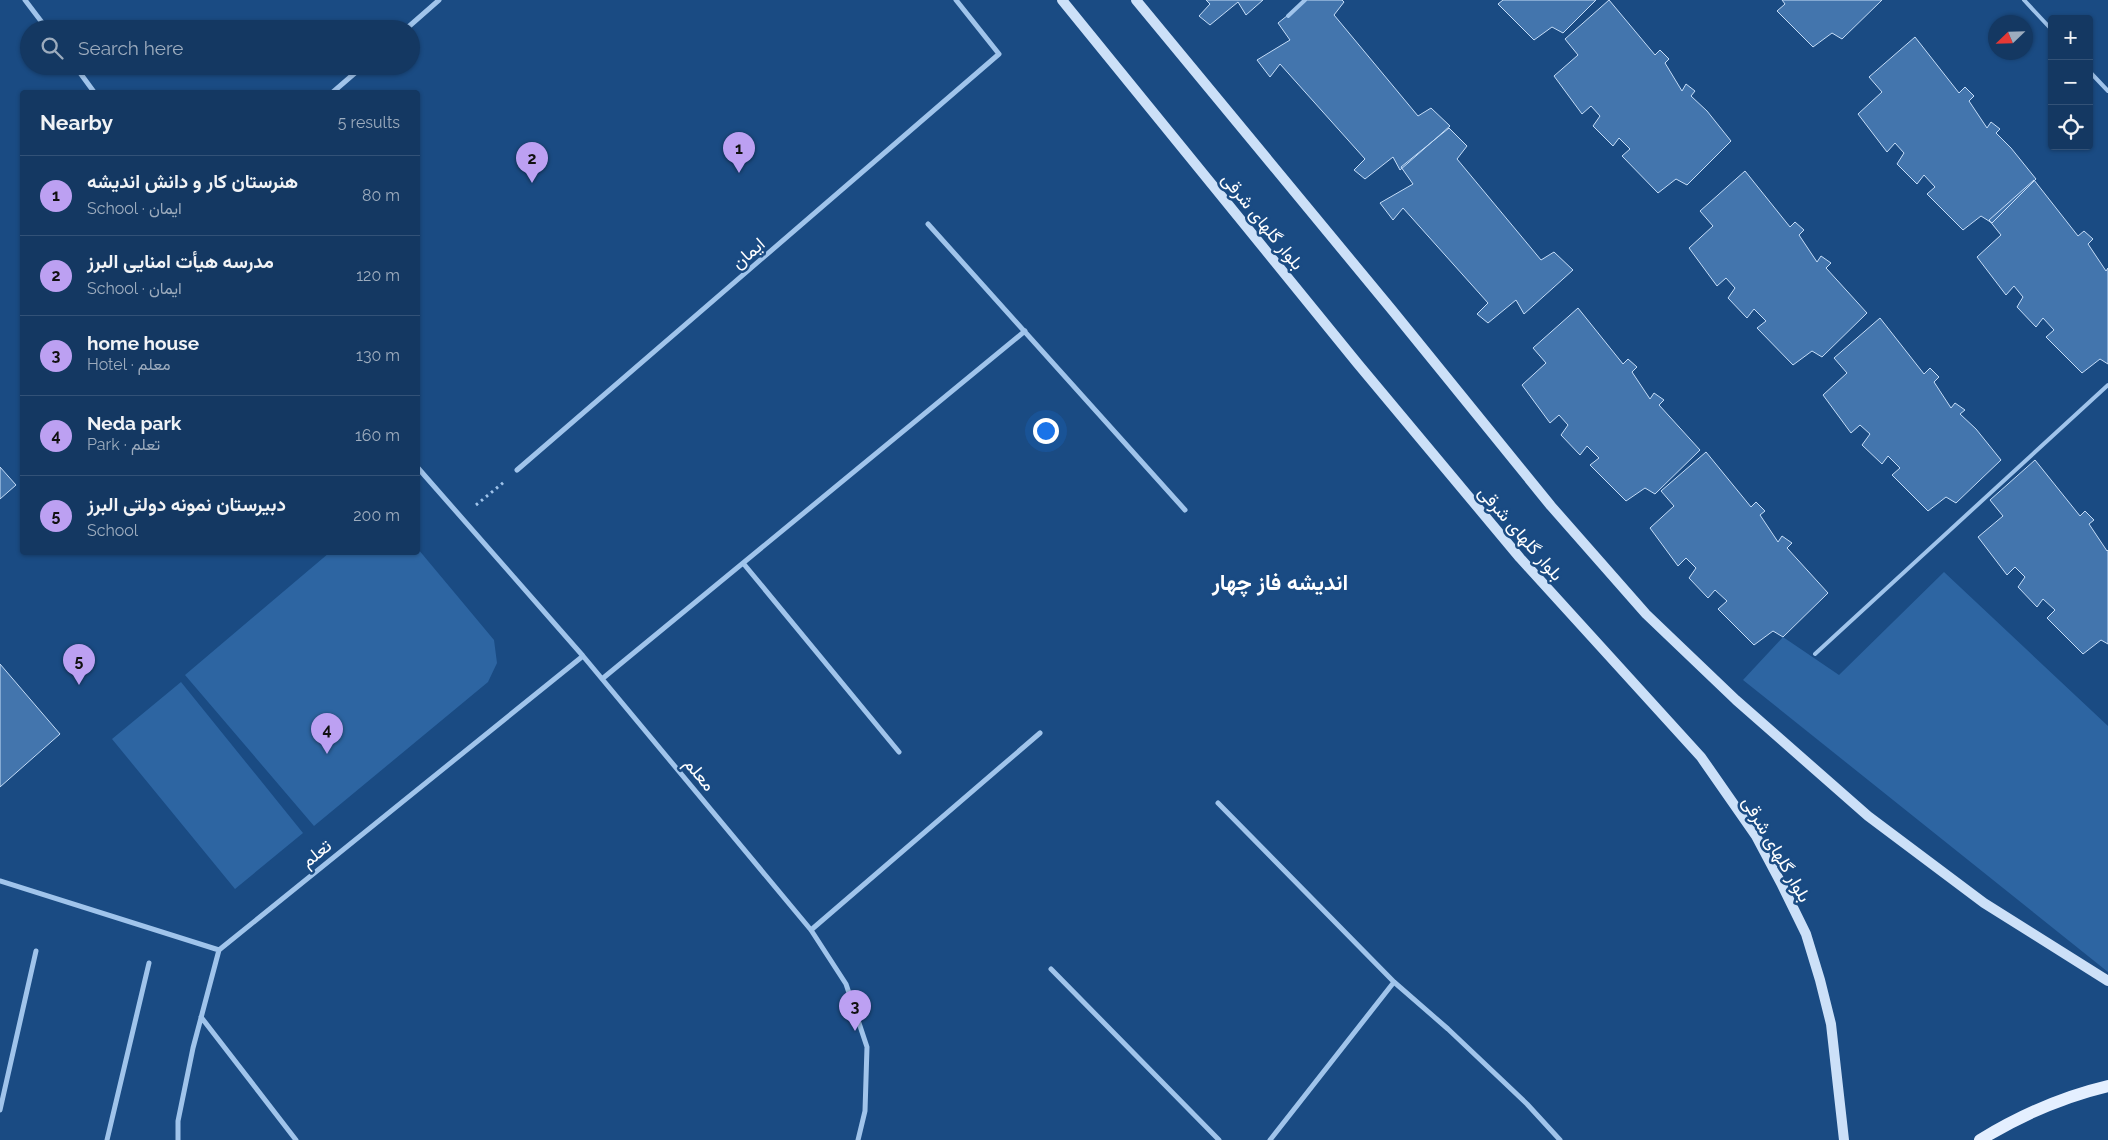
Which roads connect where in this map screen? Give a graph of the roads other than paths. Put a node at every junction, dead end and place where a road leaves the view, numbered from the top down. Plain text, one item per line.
1 (25, 0) edge
2 (439, 0) edge
3 (956, 0) edge
4 (1062, 0) edge
5 (1136, 0) edge
6 (1304, 0) edge
7 (2024, 0) edge
8 (1288, 16) dead end
9 (40, 20) edge
10 (416, 20) edge
11 (2048, 26) edge
12 (82, 75) edge
13 (353, 75) edge
14 (2093, 75) edge
15 (93, 90) edge
16 (335, 90) edge
17 (2108, 91) edge
18 (928, 224) dead end
19 (1025, 331) junction
20 (2108, 385) edge
21 (420, 470) edge
22 (517, 470) road end
23 (1185, 510) dead end
24 (743, 563) junction
25 (1815, 654) dead end
26 (583, 656) junction
27 (602, 679) junction
28 (1040, 733) dead end
29 (899, 752) dead end
30 (1218, 803) dead end
31 (0, 881) edge
32 (811, 930) junction
33 (219, 950) junction
34 (36, 951) dead end
35 (149, 963) dead end
36 (1051, 969) dead end
37 (2108, 981) edge
38 (1394, 982) junction
39 (201, 1017) junction
40 (2108, 1086) edge
41 (0, 1110) edge
42 (107, 1140) edge
43 (178, 1140) edge
44 (296, 1140) edge
45 (858, 1140) edge
46 (1219, 1140) edge
47 (1270, 1140) edge
48 (1560, 1140) edge
49 (1844, 1140) edge
50 (1980, 1140) edge

1 - 9 street
2 - 10 street
3 - 22 street, ایمان
4 - 49 main road, بلوار گلهای شرقی
5 - 37 main road
6 - 8 lane
7 - 11 lane
12 - 15 street
13 - 16 street
14 - 17 lane
18 - 19 street
19 - 23 street
19 - 24 street
20 - 25 lane
21 - 26 street, معلم
24 - 27 street
24 - 29 street
26 - 27 street, معلم
26 - 33 street, تعلم
27 - 32 street, معلم
28 - 32 street
30 - 38 street
31 - 33 street
32 - 45 street, معلم
33 - 39 street
34 - 41 street
35 - 42 street
36 - 46 street
38 - 47 street
38 - 48 street
39 - 43 street
39 - 44 street
40 - 50 main road

